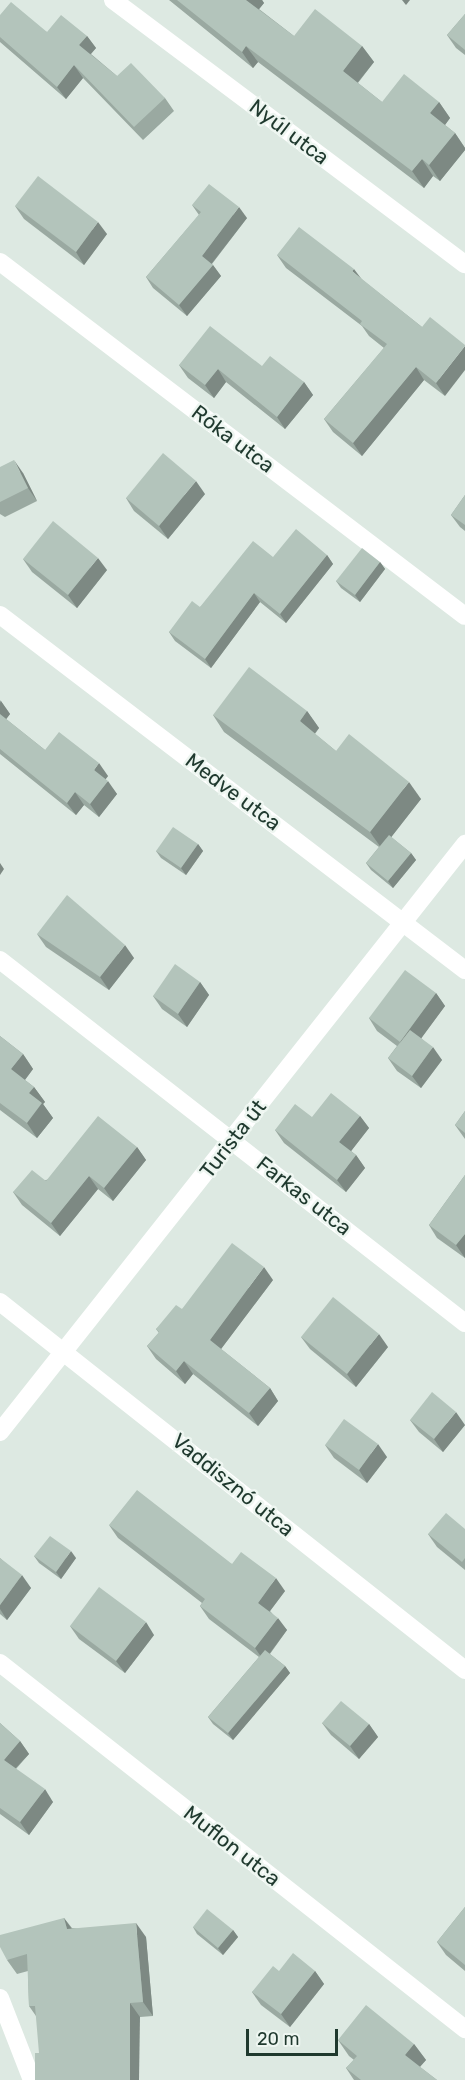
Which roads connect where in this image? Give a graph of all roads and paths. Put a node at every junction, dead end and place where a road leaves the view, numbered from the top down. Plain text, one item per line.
1 (113, 0) edge
2 (0, 262) edge
3 (465, 264) edge
4 (0, 615) edge
5 (465, 616) edge
6 (465, 844) edge
7 (404, 923) junction
8 (0, 960) edge
9 (465, 970) edge
10 (232, 1140) junction
11 (0, 1302) edge
12 (465, 1323) edge
13 (64, 1351) junction
14 (0, 1432) edge
15 (0, 1663) edge
16 (465, 1670) edge
17 (0, 1998) edge
18 (465, 2029) edge
19 (32, 2080) edge

1 - 3 street, Nyúl utca
2 - 5 street, Róka utca
4 - 7 street, Medve utca
6 - 7 street, Turista út
7 - 9 street, Medve utca
7 - 10 street, Turista út
8 - 10 street, Farkas utca
10 - 12 street, Farkas utca
10 - 13 street, Turista út
11 - 13 street, Vaddisznó utca
13 - 14 street, Turista út
13 - 16 street, Vaddisznó utca
15 - 18 street, Muflon utca
17 - 19 street

